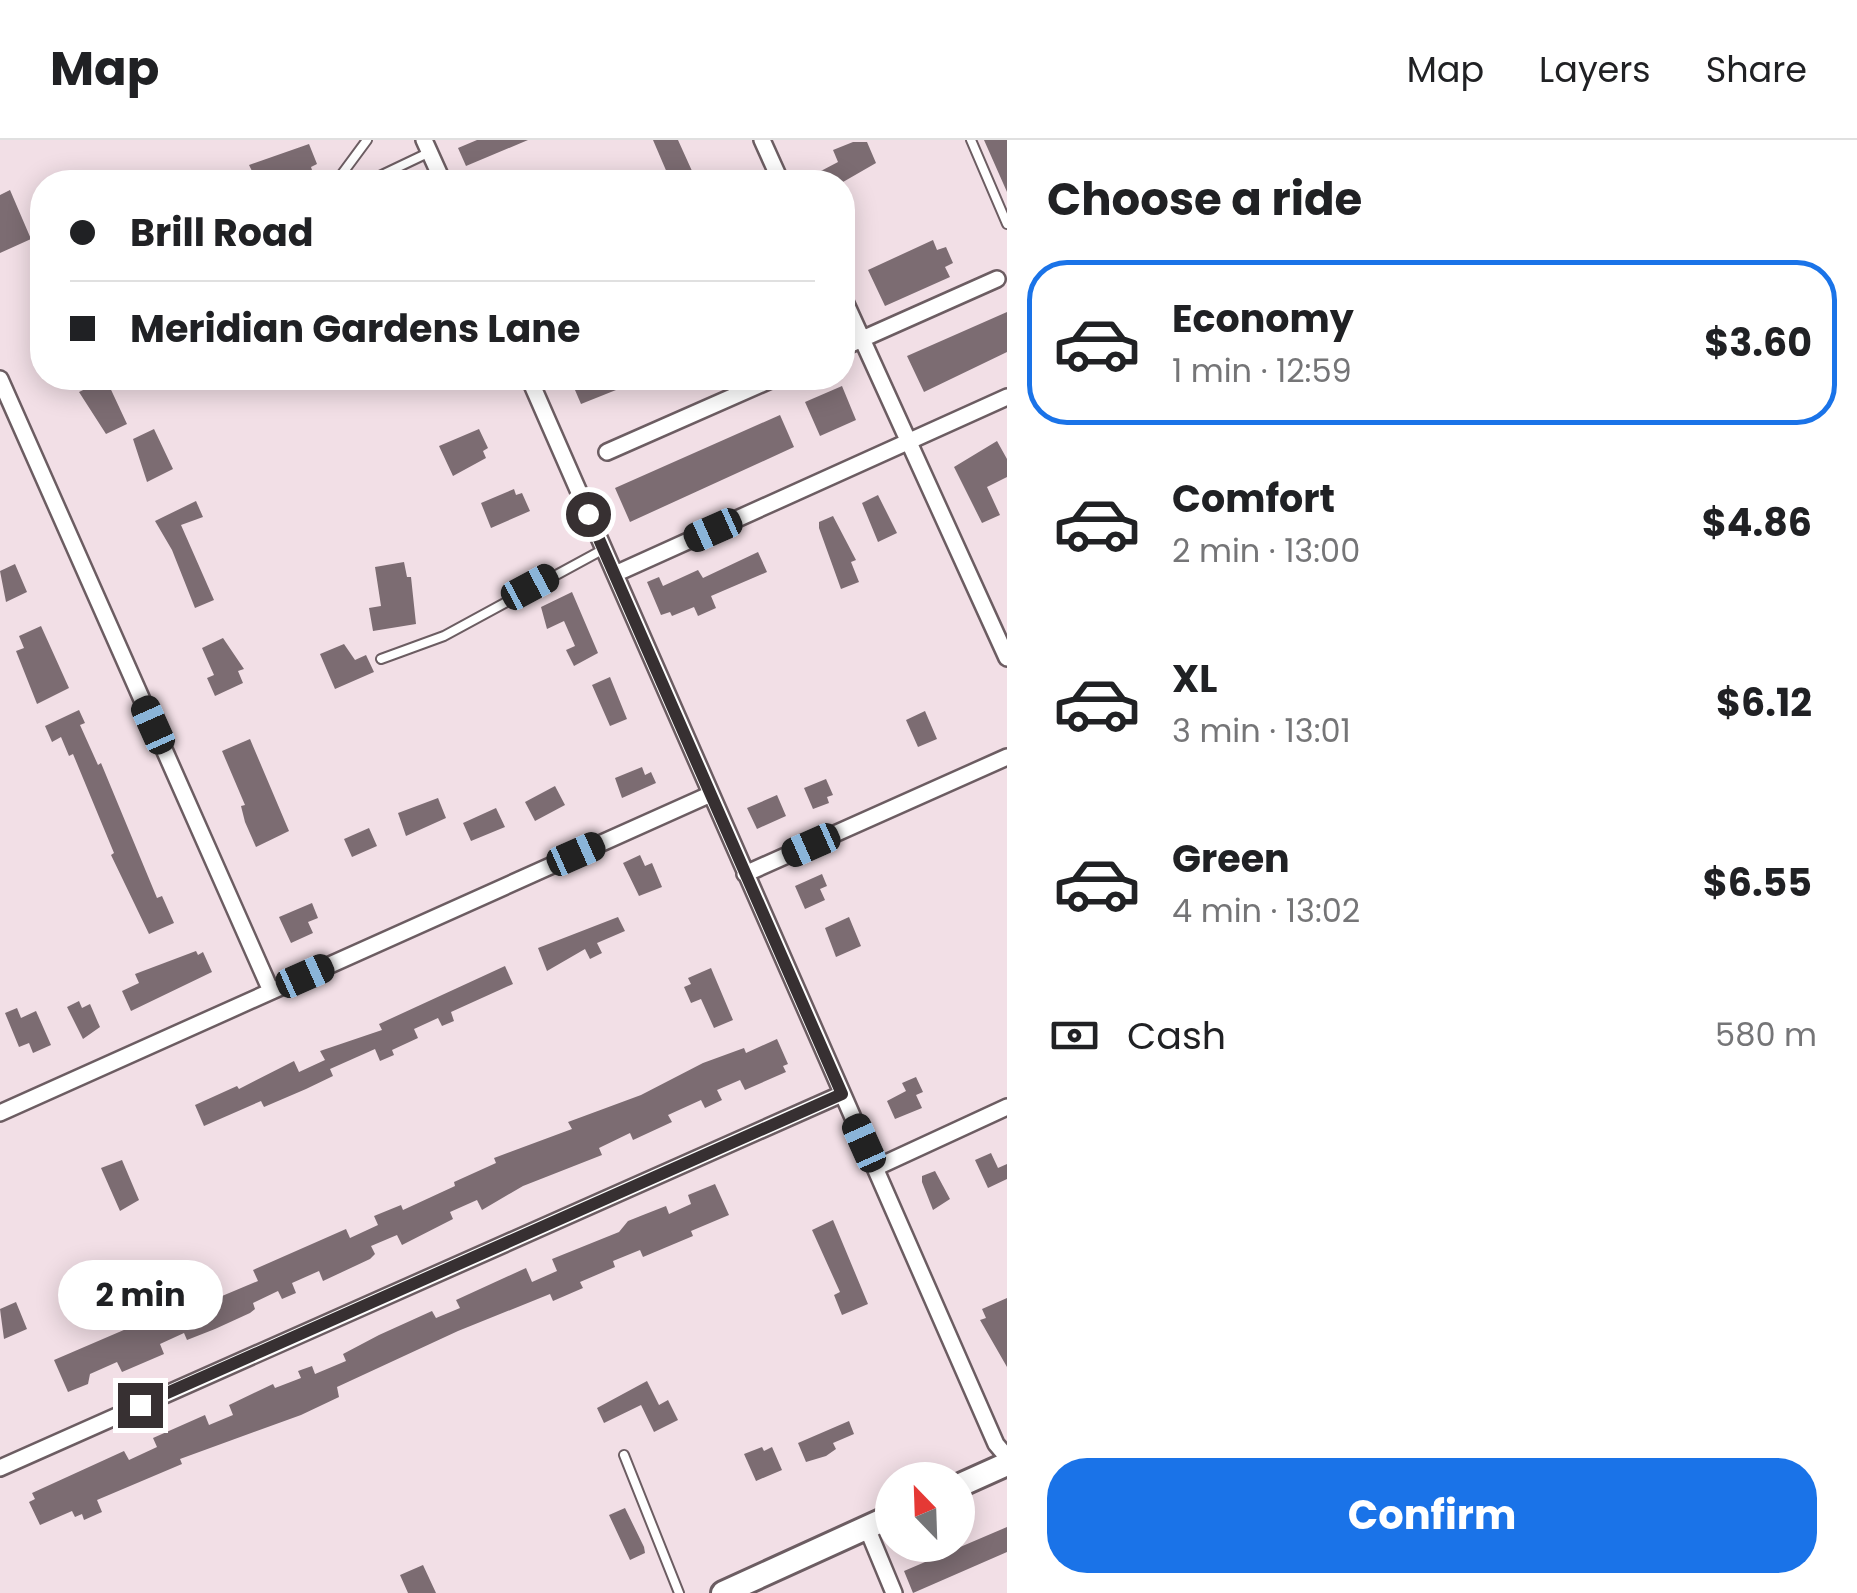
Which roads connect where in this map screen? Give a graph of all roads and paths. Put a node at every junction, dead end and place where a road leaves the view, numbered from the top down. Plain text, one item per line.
1 (367, 140) edge
2 (762, 140) edge
3 (971, 140) edge
4 (427, 146) edge
5 (345, 170) edge
6 (388, 170) edge
7 (438, 170) edge
8 (776, 170) edge
9 (1007, 224) edge
10 (996, 279) dead end
11 (855, 325) edge
12 (861, 339) junction
13 (855, 342) edge
14 (0, 379) edge
15 (534, 390) edge
16 (748, 390) edge
17 (1007, 397) edge
18 (908, 442) junction
19 (607, 452) dead end
20 (604, 549) junction
21 (615, 574) junction
22 (1007, 658) edge
23 (381, 659) dead end
24 (1007, 757) edge
25 (711, 794) junction
26 (746, 874) junction
27 (271, 991) junction
28 (842, 1094) junction
29 (1007, 1108) edge
30 (0, 1113) edge
31 (875, 1168) junction
32 (624, 1455) dead end
33 (1007, 1460) edge
34 (0, 1468) edge
35 (975, 1477) edge
36 (875, 1524) edge
37 (866, 1528) junction
38 (679, 1593) edge
39 (723, 1593) edge
40 (894, 1593) edge

1 - 5 lane
2 - 8 street
3 - 9 lane
4 - 6 lane
4 - 7 street
10 - 12 street
11 - 12 street
12 - 13 street
12 - 18 street
14 - 27 street
15 - 20 street
16 - 19 street
17 - 18 street
18 - 21 street
18 - 22 street
20 - 21 street
20 - 23 lane
21 - 25 street
24 - 26 street
25 - 26 street
25 - 27 street
26 - 28 street
27 - 30 street
28 - 31 street
28 - 34 street
29 - 31 street
31 - 33 street
32 - 38 lane
33 - 35 main road
36 - 37 main road
37 - 39 main road
37 - 40 street

